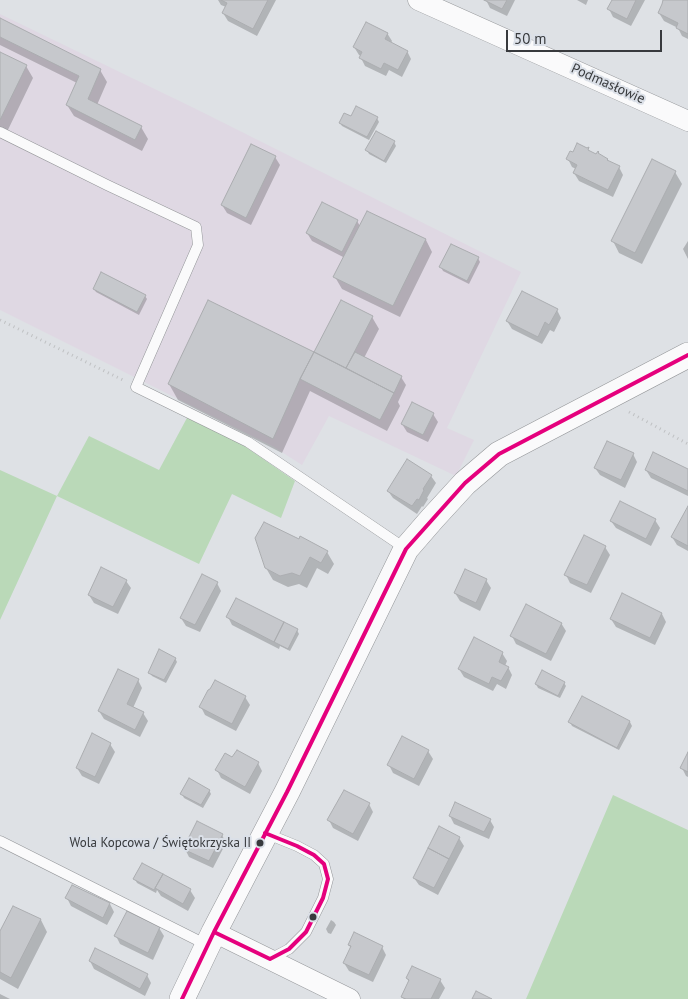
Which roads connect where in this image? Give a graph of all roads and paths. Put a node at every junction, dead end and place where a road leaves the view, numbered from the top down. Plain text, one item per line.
1 (418, 0) edge
2 (688, 120) edge
3 (0, 132) edge
4 (0, 320) edge
5 (688, 355) edge
6 (136, 387) junction
7 (604, 398) junction
8 (688, 444) edge
9 (406, 549) junction
10 (265, 833) junction
11 (0, 841) edge
12 (211, 938) junction
13 (270, 959) junction
14 (182, 999) edge
15 (350, 999) edge

1 - 2 street, Podmasłowie
3 - 6 lane
4 - 6 path
5 - 7 street
6 - 9 lane
7 - 8 path
7 - 9 street
9 - 10 street
10 - 12 street
10 - 13 lane
11 - 12 lane
12 - 13 street
12 - 14 street
13 - 15 street

